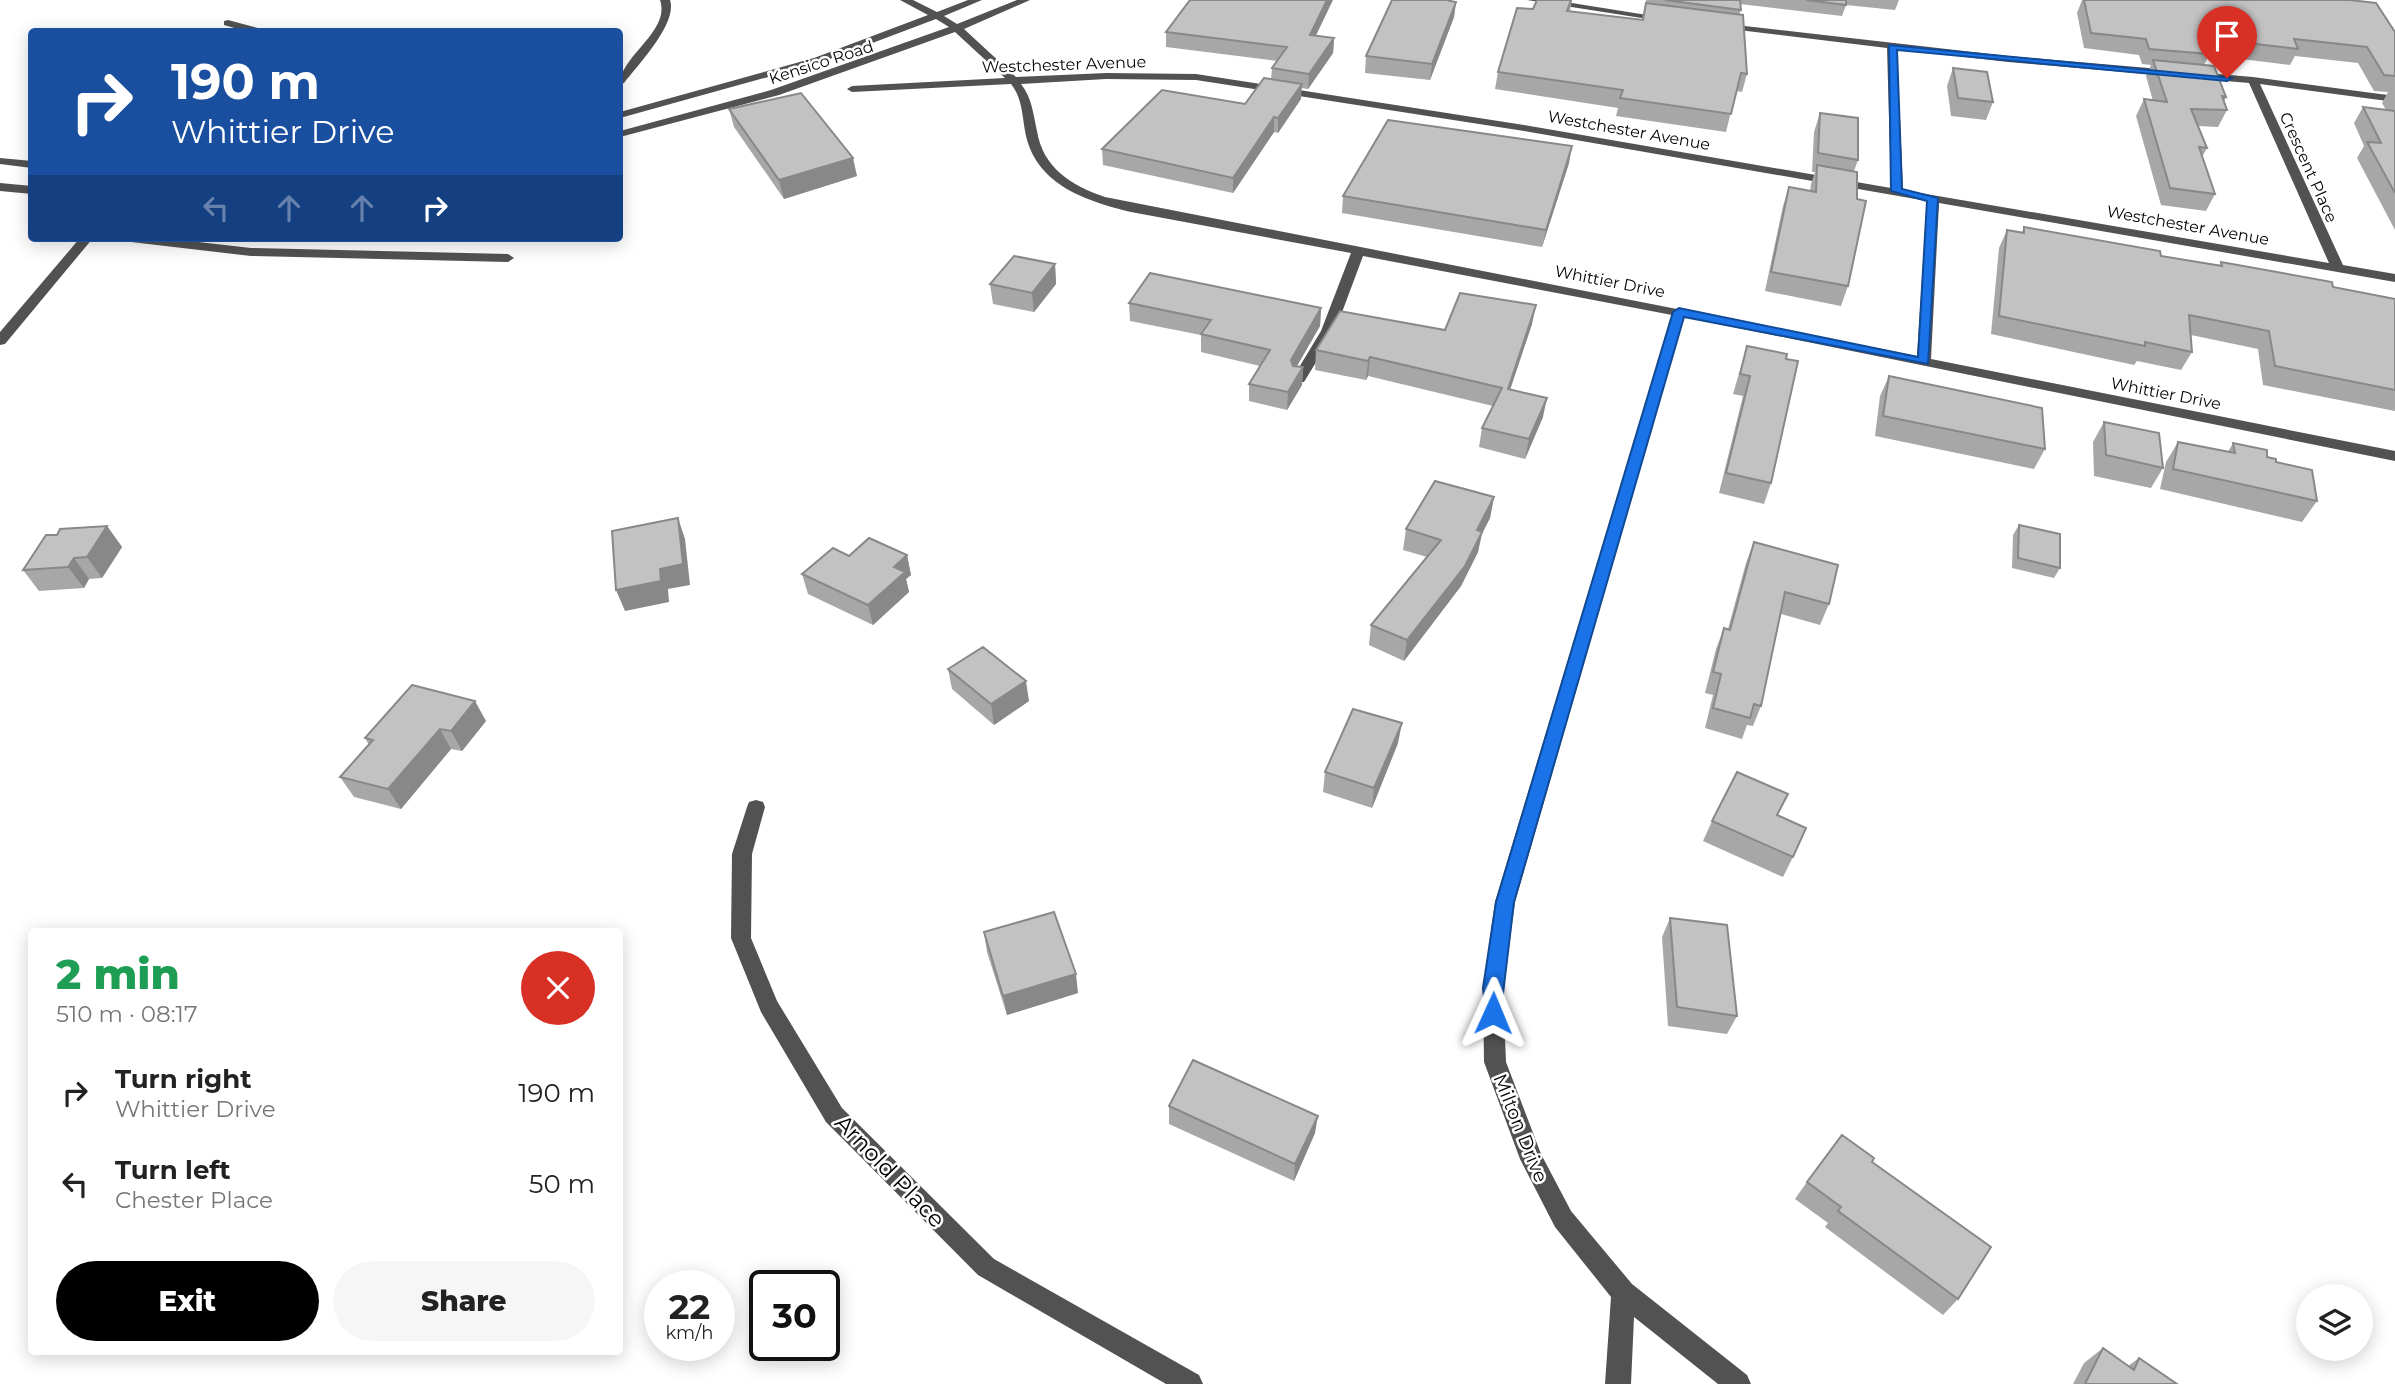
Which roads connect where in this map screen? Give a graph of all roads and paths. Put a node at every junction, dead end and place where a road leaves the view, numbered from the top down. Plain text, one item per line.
1 (665, 0) edge
2 (905, 0) edge
3 (977, 0) edge
4 (1025, 0) edge
5 (1532, 0) edge
6 (1676, 20) edge
7 (950, 22) junction
8 (228, 23) dead end
9 (1703, 23) edge
10 (246, 28) edge
11 (1892, 47) junction
12 (623, 77) edge
13 (2253, 80) junction
14 (1013, 81) junction
15 (852, 89) dead end
16 (2395, 99) edge
17 (623, 114) edge
18 (623, 133) edge
19 (0, 161) edge
20 (28, 165) edge
21 (0, 187) edge
22 (28, 190) edge
23 (1897, 191) junction
24 (1933, 198) junction
25 (84, 242) edge
26 (184, 242) edge
27 (1358, 251) junction
28 (508, 258) dead end
29 (2337, 267) junction
30 (2395, 278) edge
31 (1679, 312) junction
32 (0, 341) edge
33 (1924, 362) junction
34 (1299, 379) edge
35 (2395, 456) edge
36 (756, 807) dead end
37 (1623, 1293) junction
38 (1190, 1384) edge
39 (1618, 1384) edge
40 (1738, 1384) edge

1 - 12 street
2 - 7 street, Whittier Drive
3 - 7 street, Kensico Road
4 - 7 street, Kensico Road
5 - 6 street
7 - 14 street, Whittier Drive
7 - 17 street, Kensico Road
7 - 18 street, Kensico Road
8 - 10 street
9 - 11 street
11 - 13 street
11 - 23 street
13 - 16 street
13 - 29 street, Crescent Place
14 - 15 street, Westchester Avenue
14 - 23 street, Westchester Avenue
14 - 27 street, Whittier Drive
19 - 20 street
21 - 22 street
23 - 24 street, Westchester Avenue
24 - 29 street, Westchester Avenue
24 - 33 street
25 - 32 street
26 - 28 street
27 - 31 street, Whittier Drive
27 - 34 street
29 - 30 street, Westchester Avenue
31 - 33 street, Whittier Drive
31 - 37 street, Milton Drive
33 - 35 street, Whittier Drive
36 - 38 street, Arnold Place
37 - 39 street
37 - 40 street, Milton Drive

